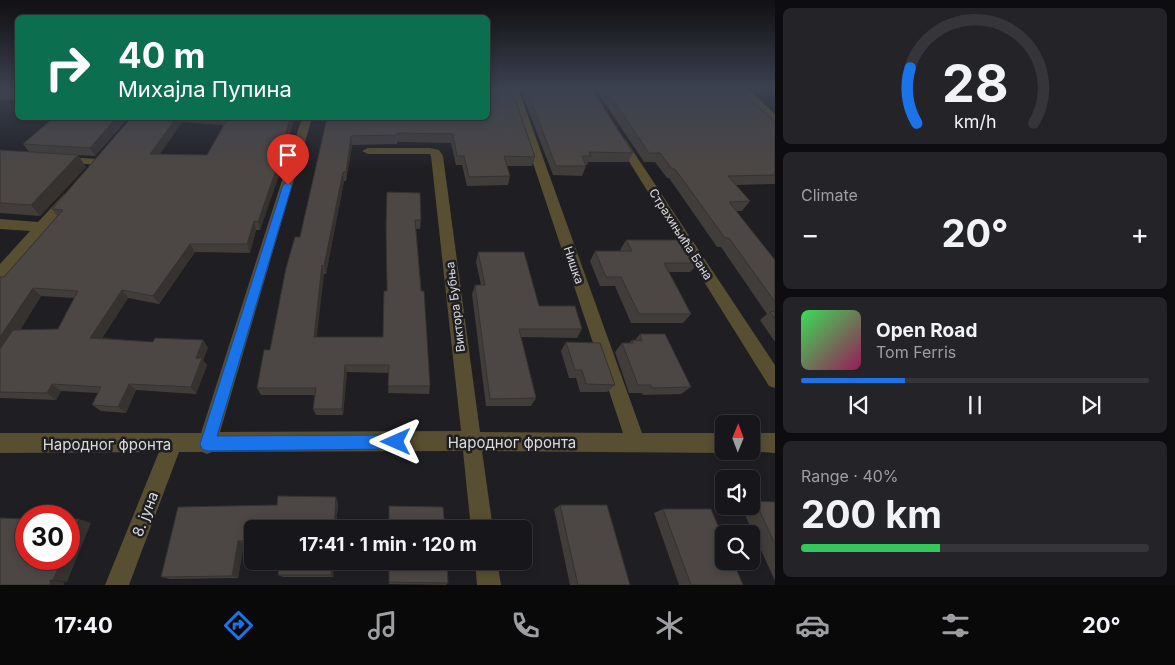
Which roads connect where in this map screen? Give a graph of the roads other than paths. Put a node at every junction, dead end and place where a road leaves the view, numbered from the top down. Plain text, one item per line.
1 (522, 115) edge
2 (306, 120) edge
3 (614, 130) edge
4 (368, 151) dead end
5 (50, 159) edge
6 (87, 176) edge
7 (74, 191) edge
8 (0, 224) edge
9 (42, 227) junction
10 (0, 273) edge
11 (775, 380) edge
12 (471, 441) junction
13 (636, 442) junction
14 (715, 443) edge
15 (760, 443) edge
16 (775, 443) edge
17 (0, 444) edge
18 (172, 444) junction
19 (207, 444) junction
20 (481, 520) edge
21 (487, 570) edge
22 (118, 585) edge
23 (489, 585) edge

1 - 13 street, Нишка
2 - 19 street
3 - 11 street, Страхињића Бана
4 - 12 street, Виктора Бубња
5 - 6 street
7 - 9 street
8 - 9 street
9 - 10 street
12 - 13 street, Народног фронта
12 - 19 street, Народног фронта
12 - 20 street, Виктора Бубња
13 - 14 street, Народног фронта
15 - 16 street
17 - 18 street, Народног фронта
18 - 19 street, Народног фронта
18 - 22 street, 8. јуна
21 - 23 street

